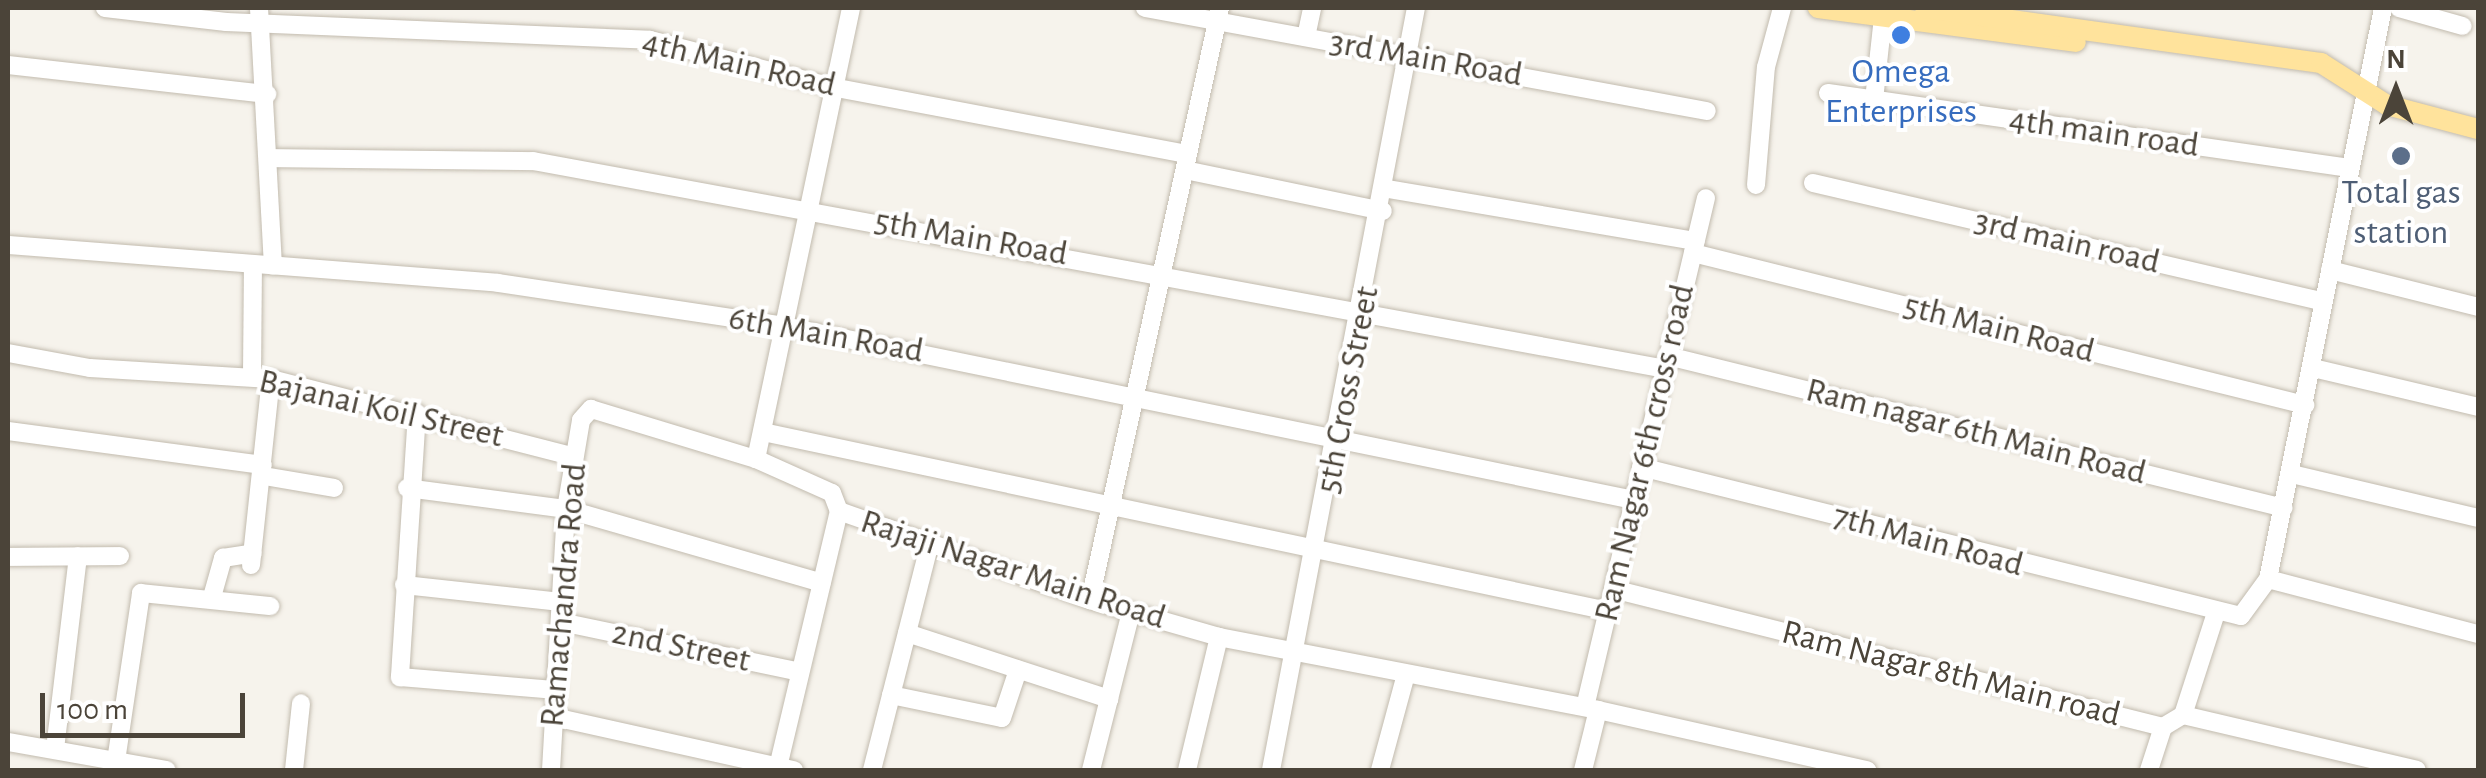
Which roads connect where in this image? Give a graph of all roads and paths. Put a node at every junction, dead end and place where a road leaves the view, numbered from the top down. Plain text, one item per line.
1 (106, 8) edge
2 (851, 8) edge
3 (1145, 8) edge
4 (1312, 8) edge
5 (1416, 8) edge
6 (1782, 8) edge
7 (1832, 8) edge
8 (1926, 8) edge
9 (2383, 8) edge
10 (2399, 8) edge
11 (1219, 14) edge
12 (260, 15) edge
13 (1883, 17) junction
14 (2463, 26) dead end
15 (1306, 37) junction
16 (1408, 56) junction
17 (8, 65) edge
18 (832, 87) junction
19 (2364, 88) junction
20 (267, 94) junction
21 (1828, 94) dead end
22 (1866, 99) junction
23 (1707, 111) dead end
24 (2478, 129) edge
25 (271, 158) junction
26 (1186, 162) junction
27 (2350, 168) junction
28 (1812, 183) dead end
29 (1756, 185) dead end
30 (1388, 189) junction
31 (1706, 198) dead end
32 (803, 208) junction
33 (1383, 211) junction
34 (8, 245) edge
35 (1694, 247) junction
36 (253, 265) junction
37 (273, 266) junction
38 (2330, 270) junction
39 (1162, 272) junction
40 (2321, 301) junction
41 (2478, 307) edge
42 (1363, 314) junction
43 (779, 325) junction
44 (8, 353) edge
45 (1667, 362) junction
46 (2313, 368) junction
47 (262, 377) junction
48 (1136, 392) junction
49 (2305, 405) junction
50 (2478, 407) edge
51 (418, 413) junction
52 (581, 420) joint
53 (8, 431) edge
54 (763, 432) junction
55 (1336, 438) junction
56 (574, 457) junction
57 (756, 459) junction
58 (1641, 466) junction
59 (264, 470) junction
60 (2292, 474) junction
61 (334, 488) dead end
62 (408, 488) junction
63 (1634, 500) junction
64 (1111, 503) junction
65 (2284, 508) junction
66 (566, 509) junction
67 (838, 511) junction
68 (2478, 518) edge
69 (928, 546) junction
70 (1317, 546) junction
71 (78, 556) junction
72 (120, 556) dead end
73 (8, 557) edge
74 (2268, 580) junction
75 (822, 583) junction
76 (404, 585) junction
77 (1613, 589) junction
78 (212, 597) junction
79 (1090, 600) junction
80 (561, 602) junction
81 (270, 606) dead end
82 (1608, 611) junction
83 (1132, 612) junction
84 (2215, 616) junction
85 (561, 622) junction
86 (906, 633) junction
87 (2478, 634) edge
88 (1219, 637) junction
89 (1298, 648) junction
90 (1018, 670) junction
91 (800, 672) junction
92 (1406, 674) junction
93 (556, 690) junction
94 (891, 695) junction
95 (1109, 699) junction
96 (301, 704) dead end
97 (1591, 709) junction
98 (2183, 715) junction
99 (554, 717) junction
100 (2163, 727) junction
101 (8, 742) edge
102 (56, 749) junction
103 (116, 761) junction
104 (786, 769) edge
105 (154, 770) edge
106 (167, 770) edge
107 (294, 770) edge
108 (550, 770) edge
109 (872, 770) edge
110 (1091, 770) edge
111 (1187, 770) edge
112 (1271, 770) edge
113 (1380, 770) edge
114 (1584, 770) edge
115 (1867, 770) edge
116 (2149, 770) edge
117 (2417, 770) edge

1 - 12 street, 4th Main Road
2 - 18 street
3 - 11 street, 3rd Main Road
4 - 15 street
5 - 16 street, 5th Cross Street
6 - 29 street
7 - 13 main road
8 - 19 main road
9 - 19 street
10 - 14 street
11 - 15 street, 3rd Main Road
11 - 26 street
12 - 18 street, 4th Main Road
12 - 20 street
13 - 19 main road
13 - 22 street
15 - 16 street, 3rd Main Road
16 - 23 street, 3rd Main Road
16 - 30 street, 5th Cross Street
17 - 20 street
18 - 26 street, 4th Main Road
18 - 32 street
19 - 24 main road
19 - 27 street
20 - 25 street
21 - 22 street, 4th main road
22 - 27 street, 4th main road
25 - 32 street, 5th Main Road
25 - 37 street
26 - 33 street, 4th Main Road
26 - 39 street
27 - 38 street
28 - 40 street, 3rd main road
30 - 33 street, 5th Cross Street
30 - 35 street, 5th Main Road
31 - 35 street, Ram Nagar 6th cross road
32 - 39 street, 5th Main Road
32 - 43 street
33 - 42 street, 5th Cross Street
34 - 36 street, 6th Main Road
35 - 45 street, Ram Nagar 6th cross road
35 - 49 street, 5th Main Road
36 - 37 street, 6th Main Road
36 - 47 street
37 - 43 street, 6th Main Road
38 - 40 street
38 - 41 street
39 - 42 street, 5th Main Road
39 - 48 street
40 - 46 street
42 - 45 street, 5th Main Road
42 - 55 street, 5th Cross Street
43 - 48 street, 6th Main Road
43 - 54 street
44 - 47 street, Bajanai Koil Street
45 - 58 street, Ram Nagar 6th cross road
45 - 65 street, Ram nagar 6th Main Road
46 - 49 street
46 - 50 street
47 - 51 street, Bajanai Koil Street
47 - 59 street
48 - 55 street, 6th Main Road
48 - 64 street
49 - 60 street
51 - 56 street, Bajanai Koil Street
51 - 62 street
52 - 56 street, Ramachandra Road
52 - 57 street, Rajaji Nagar Main Road
53 - 59 street
54 - 57 street
54 - 64 street
55 - 63 street, 6th Main Road
55 - 70 street, 5th Cross Street
56 - 66 street, Ramachandra Road
57 - 67 street, Rajaji Nagar Main Road
58 - 63 street, Ram Nagar 6th cross road
58 - 84 street, 7th Main Road
59 - 61 street
59 - 78 street
60 - 65 street
60 - 68 street
62 - 66 street
62 - 76 street
63 - 77 street, Ram Nagar 6th cross road
64 - 70 street
64 - 79 street
65 - 74 street
66 - 75 street
66 - 80 street, Ramachandra Road
67 - 69 street, Rajaji Nagar Main Road
67 - 75 street
69 - 79 street, Rajaji Nagar Main Road
69 - 86 street
70 - 82 street
70 - 89 street, 5th Cross Street
71 - 72 street
71 - 73 street
71 - 102 street
74 - 84 street
74 - 87 street
75 - 91 street
76 - 80 street
76 - 93 street
77 - 82 street, Ram Nagar 6th cross road
77 - 100 street, Ram Nagar 8th Main road
78 - 81 street
78 - 103 street
79 - 83 street, Rajaji Nagar Main Road
80 - 85 street, Ramachandra Road
82 - 97 street, Ram Nagar 6th cross road
83 - 88 street, Rajaji Nagar Main Road
83 - 95 street
84 - 98 street
85 - 91 street, 2nd Street
85 - 93 street, Ramachandra Road
86 - 90 street
86 - 94 street
88 - 89 street, Rajaji Nagar Main Road
88 - 111 street
89 - 92 street, Rajaji Nagar Main Road
89 - 112 street, 5th Cross Street
90 - 94 street
90 - 95 street
91 - 104 street
92 - 97 street, Rajaji Nagar Main Road
92 - 113 street
93 - 99 street, Ramachandra Road
94 - 109 street
95 - 110 street
96 - 107 street
97 - 114 street, Ram Nagar 6th cross road
97 - 115 street, Rajaji Nagar Main Road
98 - 100 street, Ram Nagar 8th Main road
98 - 117 street
99 - 104 street
99 - 108 street, Ramachandra Road
100 - 116 street
101 - 102 street
102 - 103 street
103 - 105 street
105 - 106 street

